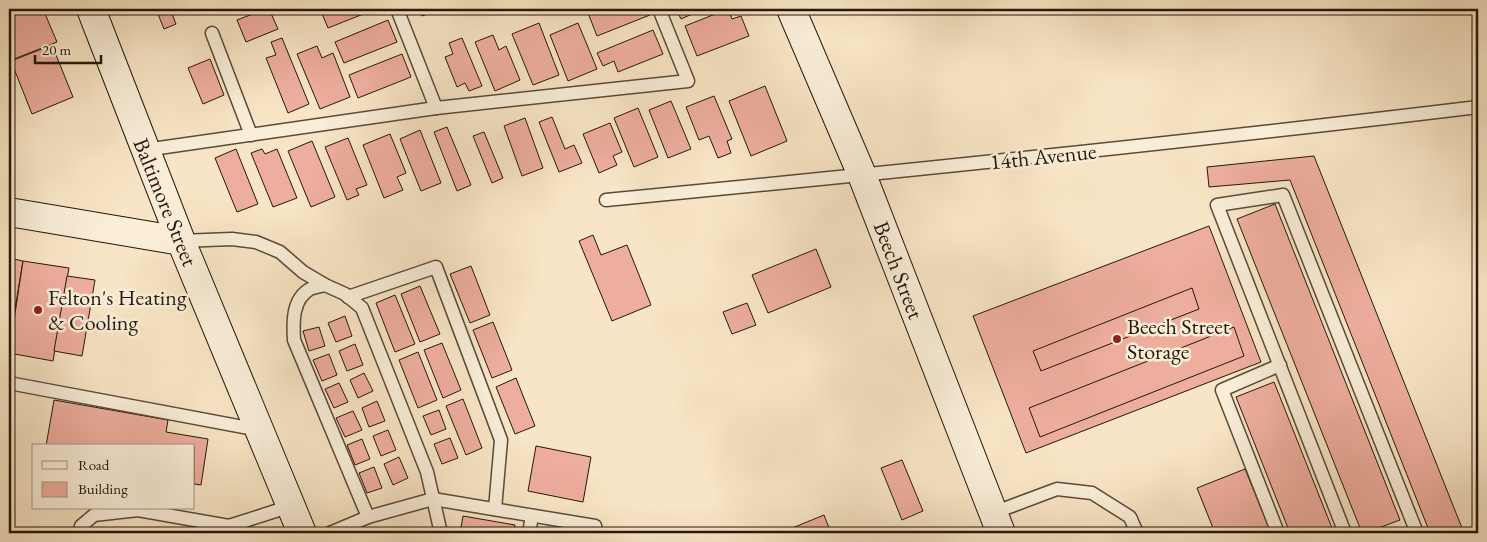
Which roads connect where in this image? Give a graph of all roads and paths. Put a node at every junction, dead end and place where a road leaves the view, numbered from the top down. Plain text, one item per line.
1 (91, 9) edge
2 (397, 9) edge
3 (659, 9) edge
4 (792, 9) edge
5 (212, 33) dead end
6 (1478, 107) edge
7 (436, 108) junction
8 (251, 135) junction
9 (145, 150) junction
10 (862, 175) junction
11 (606, 200) dead end
12 (9, 212) edge
13 (181, 241) junction
14 (325, 285) junction
15 (348, 297) junction
16 (1280, 365) junction
17 (9, 383) edge
18 (260, 430) junction
19 (433, 499) junction
20 (291, 506) junction
21 (495, 509) junction
22 (532, 516) junction
23 (368, 518) junction
24 (997, 523) edge
25 (221, 529) edge
26 (336, 532) edge
27 (80, 533) edge
28 (302, 533) edge
29 (439, 533) edge
30 (529, 533) edge
31 (597, 533) edge
32 (1137, 533) edge
33 (1278, 533) edge
34 (1345, 533) edge
35 (1417, 533) edge

1 - 9 street, Baltimore Street
2 - 7 lane
3 - 7 lane
4 - 10 street, Beech Street
5 - 8 lane
6 - 10 lane, 14th Avenue
7 - 8 lane
8 - 9 lane
9 - 13 street, Baltimore Street
10 - 11 lane, 14th Avenue
10 - 24 street, Beech Street
12 - 13 street
13 - 14 lane
13 - 18 street, Baltimore Street
14 - 15 lane
14 - 23 lane
15 - 19 lane
15 - 21 lane
16 - 33 lane
16 - 34 lane
16 - 35 lane
17 - 18 lane
18 - 20 street, Baltimore Street
19 - 21 lane
19 - 23 lane
19 - 29 lane
20 - 25 lane
20 - 28 street, Baltimore Street
21 - 22 lane
22 - 30 lane
22 - 31 lane
23 - 26 lane
24 - 32 lane
25 - 27 lane

